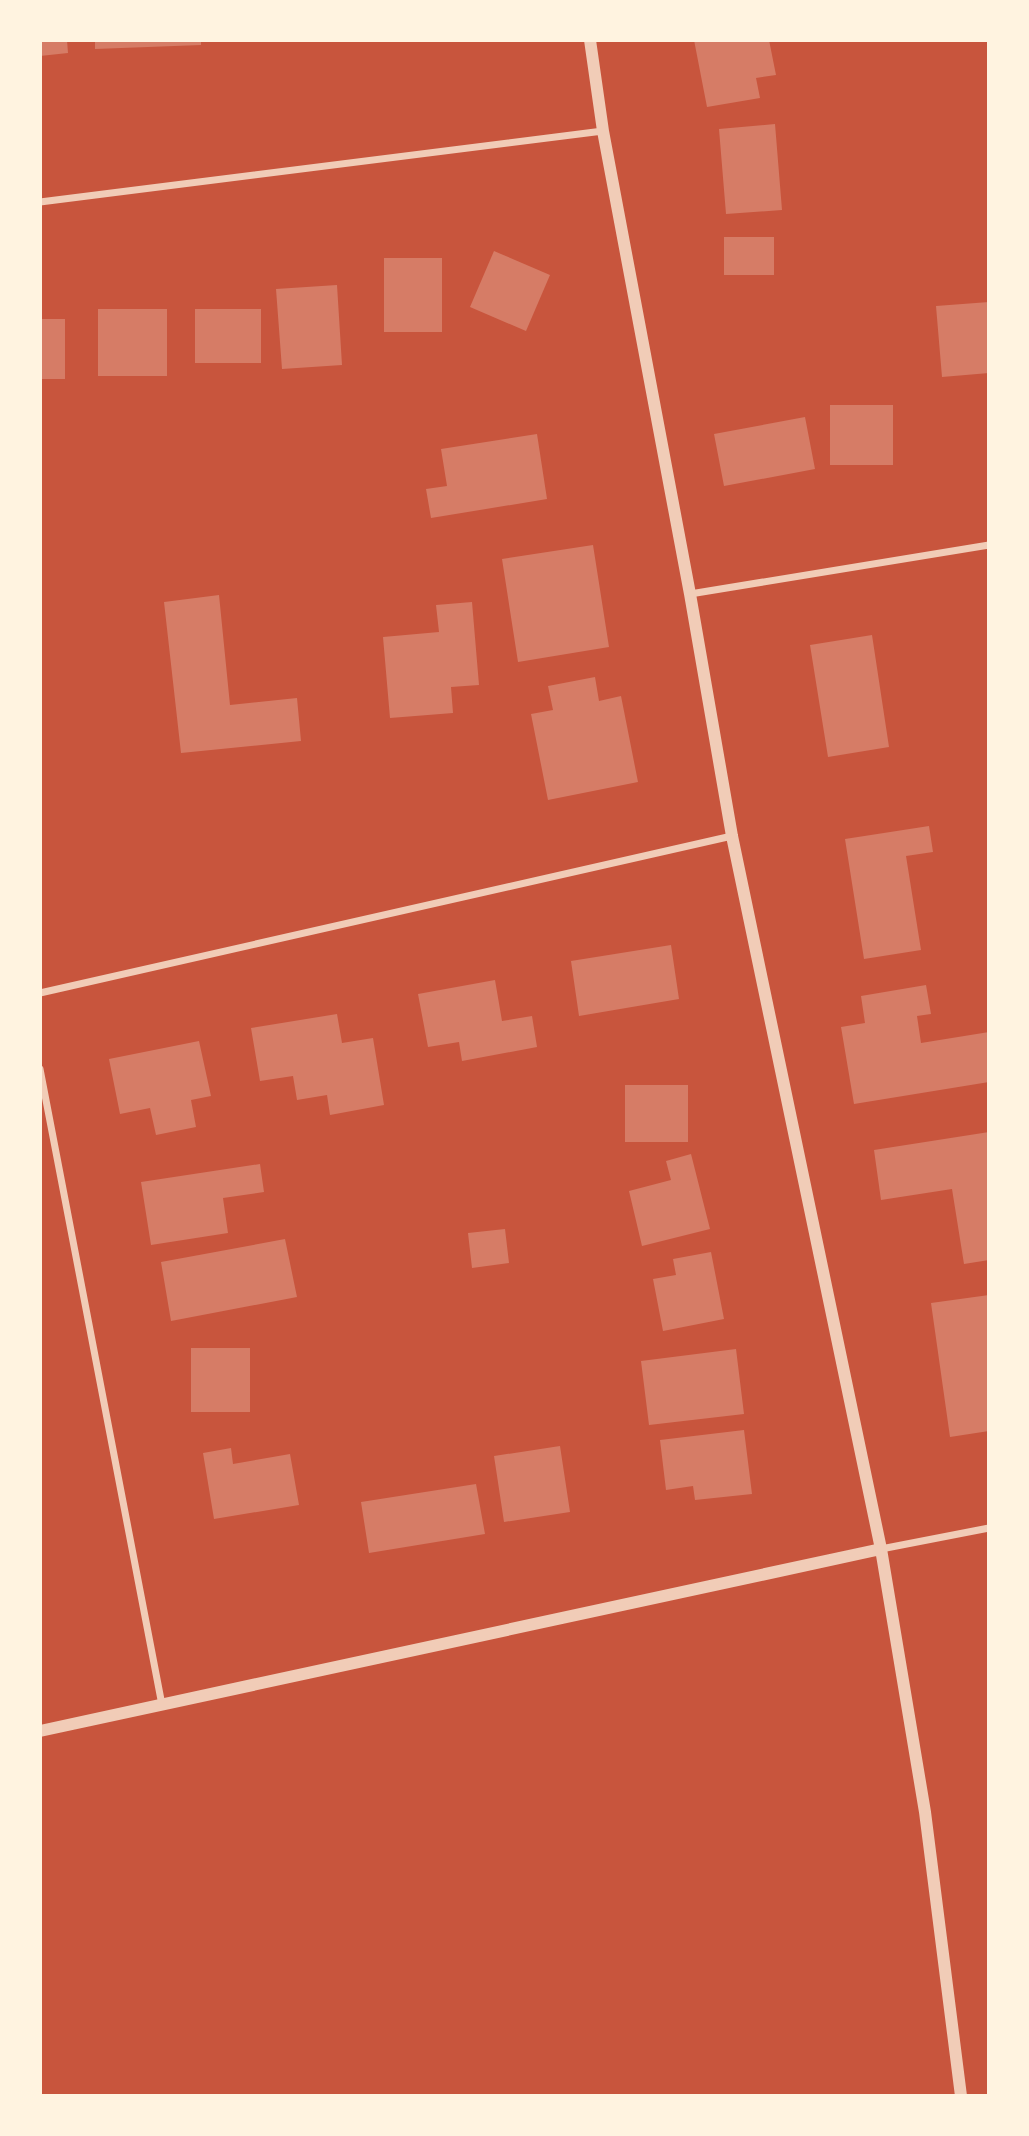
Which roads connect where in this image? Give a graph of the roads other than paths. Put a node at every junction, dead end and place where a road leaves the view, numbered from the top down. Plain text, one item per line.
1 (590, 40) edge
2 (603, 131) junction
3 (40, 202) edge
4 (989, 545) edge
5 (690, 594) junction
6 (732, 836) junction
7 (40, 993) edge
8 (40, 1069) edge
9 (989, 1528) edge
10 (881, 1549) junction
11 (162, 1705) junction
12 (40, 1731) edge
13 (961, 2096) edge

1 - 2 street
2 - 3 street
2 - 5 street
4 - 5 street
5 - 6 street
6 - 7 street
6 - 10 street
8 - 11 street
9 - 10 street
10 - 11 street
10 - 13 street
11 - 12 street

